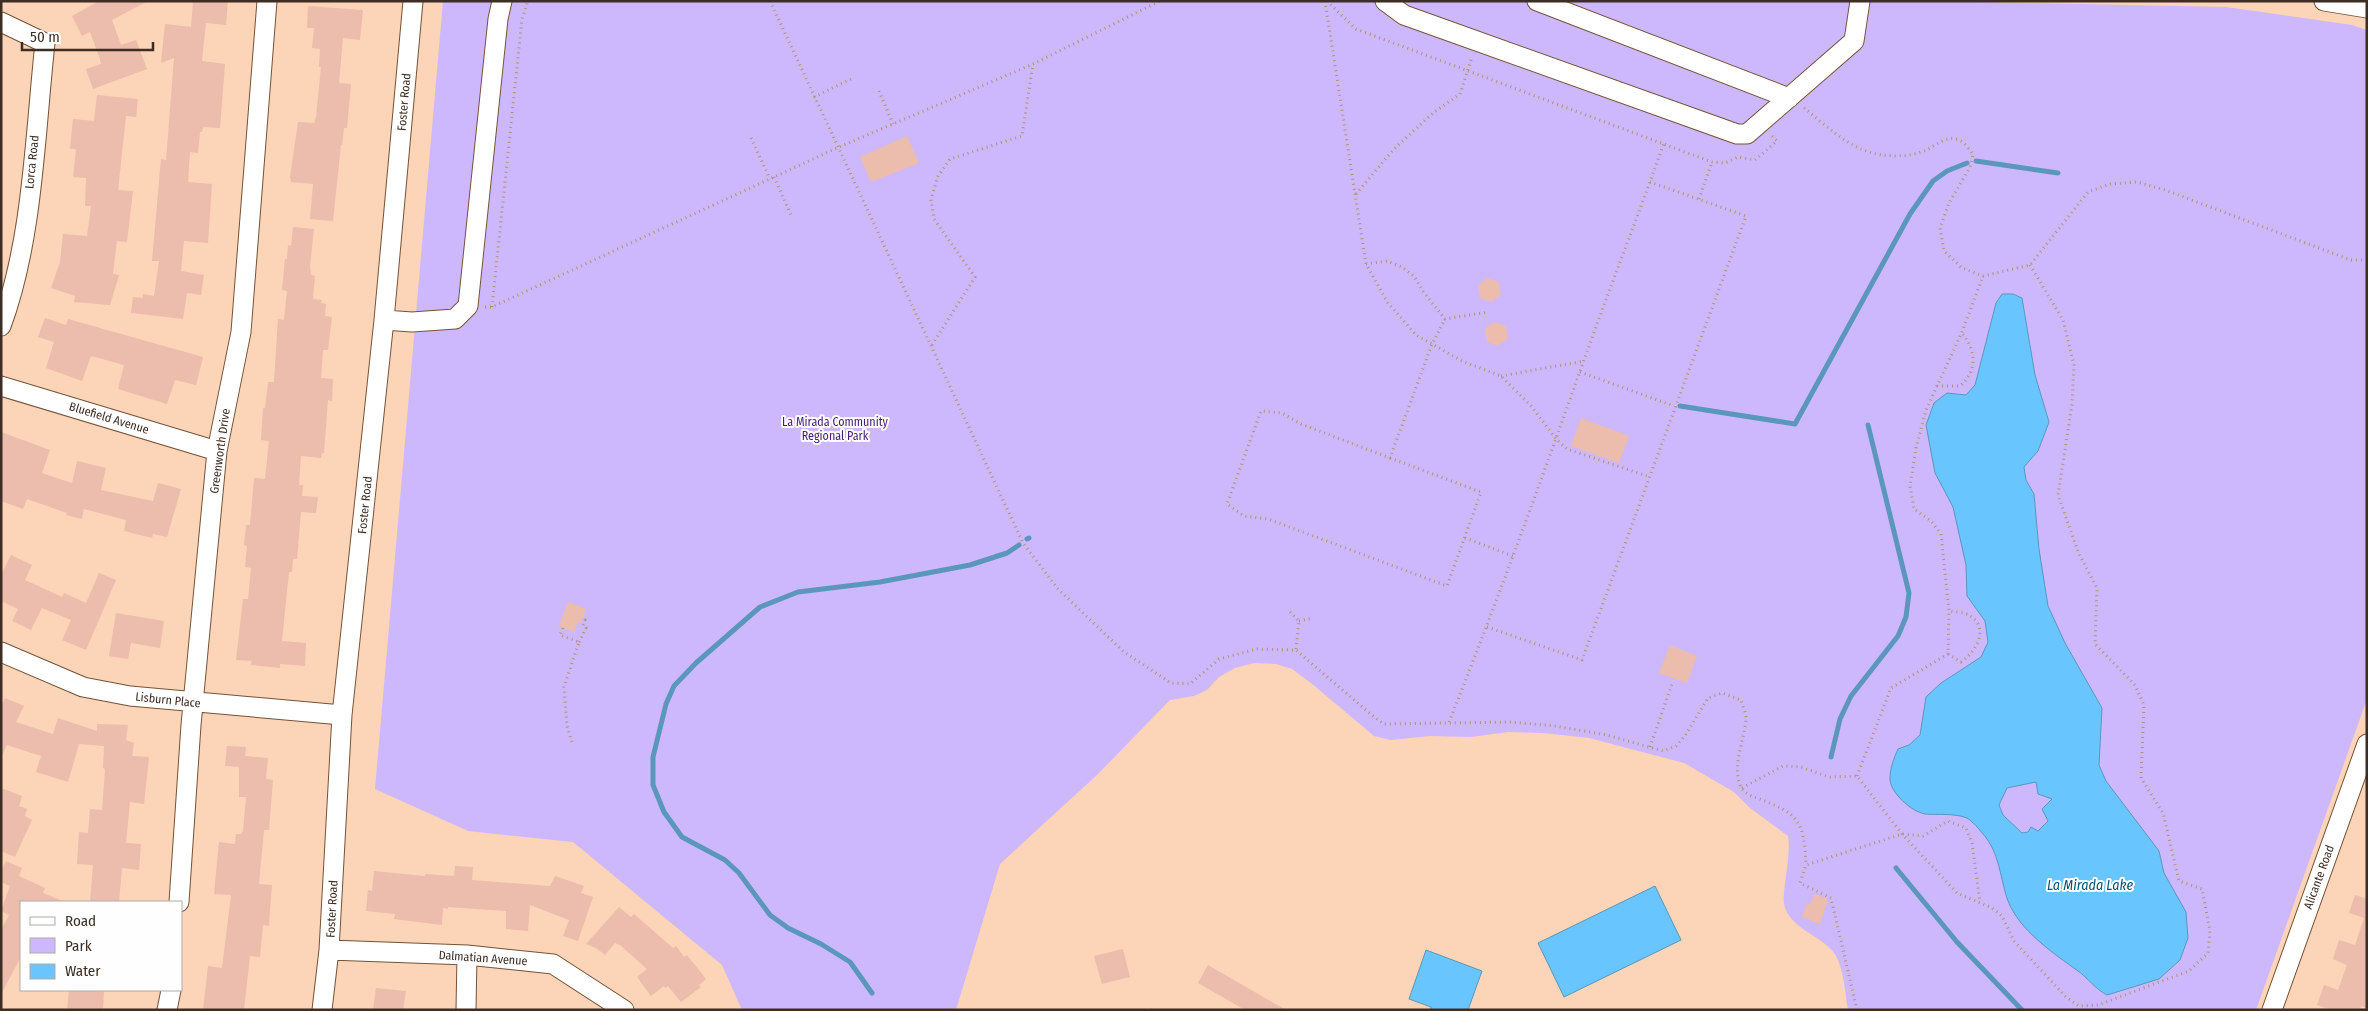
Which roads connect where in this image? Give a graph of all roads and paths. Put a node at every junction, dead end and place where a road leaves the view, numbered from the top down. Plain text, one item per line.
1 (267, 1) edge
2 (413, 1) edge
3 (502, 1) edge
4 (528, 1) edge
5 (770, 1) edge
6 (1160, 1) edge
7 (1326, 1) edge
8 (1385, 1) edge
9 (1537, 1) edge
10 (1860, 1) edge
11 (2324, 1) edge
12 (2367, 8) edge
13 (1, 22) edge
14 (1033, 64) junction
15 (851, 79) dead end
16 (879, 91) dead end
17 (814, 97) junction
18 (1794, 101) junction
19 (893, 124) junction
20 (751, 138) dead end
21 (1664, 143) dead end
22 (837, 148) junction
23 (1712, 162) dead end
24 (774, 177) junction
25 (770, 179) junction
26 (1650, 182) junction
27 (1355, 195) junction
28 (1699, 199) junction
29 (791, 215) dead end
30 (2367, 260) edge
31 (1366, 264) junction
32 (2030, 265) junction
33 (1983, 276) junction
34 (1489, 312) dead end
35 (1445, 319) junction
36 (384, 320) junction
37 (1, 326) edge
38 (1962, 332) junction
39 (1432, 344) junction
40 (932, 346) junction
41 (1584, 360) junction
42 (1580, 372) junction
43 (1501, 376) junction
44 (1, 386) edge
45 (1937, 386) junction
46 (1674, 406) junction
47 (1557, 440) junction
48 (217, 451) junction
49 (1390, 458) junction
50 (1650, 477) junction
51 (1465, 538) junction
52 (1513, 556) junction
53 (1949, 611) junction
54 (1290, 612) dead end
55 (1313, 618) dead end
56 (582, 620) dead end
57 (1299, 621) junction
58 (1487, 627) junction
59 (563, 628) dead end
60 (579, 642) junction
61 (1296, 650) junction
62 (1, 652) edge
63 (1948, 654) junction
64 (1673, 681) dead end
65 (193, 702) junction
66 (342, 715) junction
67 (1449, 722) junction
68 (573, 744) dead end
69 (2367, 744) edge
70 (1650, 747) junction
71 (1857, 776) junction
72 (1742, 788) junction
73 (1902, 834) junction
74 (1806, 866) junction
75 (178, 901) edge
76 (1980, 902) junction
77 (329, 950) junction
78 (468, 955) junction
79 (171, 991) edge
80 (167, 1010) edge
81 (322, 1010) edge
82 (466, 1010) edge
83 (624, 1010) edge
84 (1857, 1010) edge
85 (2272, 1010) edge

1 - 48 street, Greenworth Drive
2 - 36 street, Foster Road
3 - 36 street
4 - 25 path
5 - 17 path
6 - 14 path
7 - 27 path
7 - 27 path
8 - 18 street
9 - 18 street
10 - 18 street
11 - 12 street
13 - 37 street, Lorca Road
14 - 19 path
14 - 40 path
15 - 17 path
16 - 19 path
17 - 22 path
18 - 33 path
19 - 22 path
20 - 25 path
21 - 26 path
22 - 24 path
22 - 40 path
23 - 28 path
24 - 25 path
24 - 29 path
26 - 28 path
26 - 41 path
27 - 31 path
28 - 46 path
30 - 32 path
31 - 35 path
31 - 39 path
32 - 33 path
32 - 76 path
33 - 38 path
34 - 35 path
35 - 39 path
36 - 66 street, Foster Road
38 - 45 path
38 - 45 path
39 - 43 path
39 - 49 path
40 - 61 path
41 - 42 path
41 - 43 path
42 - 46 path
42 - 47 path
43 - 47 path
44 - 48 street, Bluefield Avenue
45 - 53 path
46 - 50 path
47 - 50 path
47 - 52 path
48 - 65 street, Greenworth Drive
49 - 51 path
49 - 51 path
50 - 58 path
51 - 52 path
52 - 58 path
53 - 63 path
53 - 63 path
54 - 57 path
55 - 57 path
56 - 60 path
57 - 61 path
58 - 67 path
59 - 60 path
60 - 68 path
61 - 67 path
62 - 65 street, Lisburn Place
63 - 71 path
64 - 70 path
65 - 66 street, Lisburn Place
65 - 75 street, Greenworth Drive
66 - 77 street, Foster Road
67 - 70 path
69 - 85 street, Alicante Road
70 - 72 path
71 - 72 path
71 - 73 path
72 - 74 path
73 - 74 path
73 - 76 path
73 - 76 path
74 - 84 path
77 - 78 street, Dalmatian Avenue
77 - 81 street, Foster Road
78 - 82 street
78 - 83 street, Dalmatian Avenue
79 - 80 street

